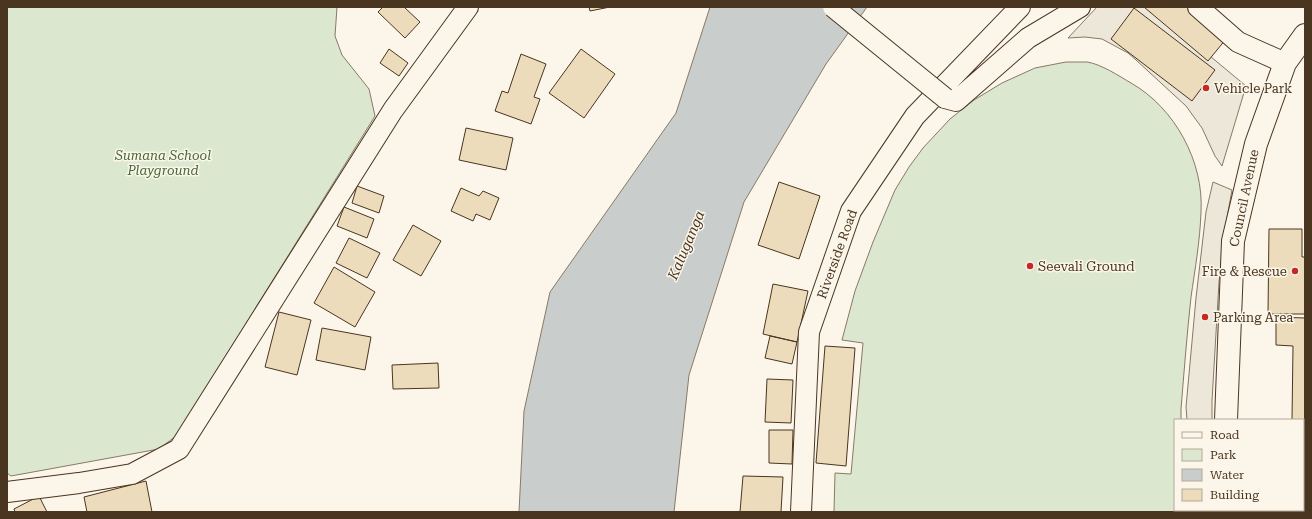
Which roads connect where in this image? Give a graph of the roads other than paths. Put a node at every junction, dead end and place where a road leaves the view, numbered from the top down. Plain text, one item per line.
1 (468, 7) edge
2 (833, 7) edge
3 (1020, 7) edge
4 (1080, 7) edge
5 (1198, 7) edge
6 (1305, 35) edge
7 (1285, 63) junction
8 (1226, 419) edge
9 (7, 492) edge
10 (800, 512) edge

1 - 9 street
2 - 4 street, bridge
3 - 10 street, Riverside Road
5 - 7 street
6 - 7 main road, Council Avenue
7 - 8 main road, Council Avenue

